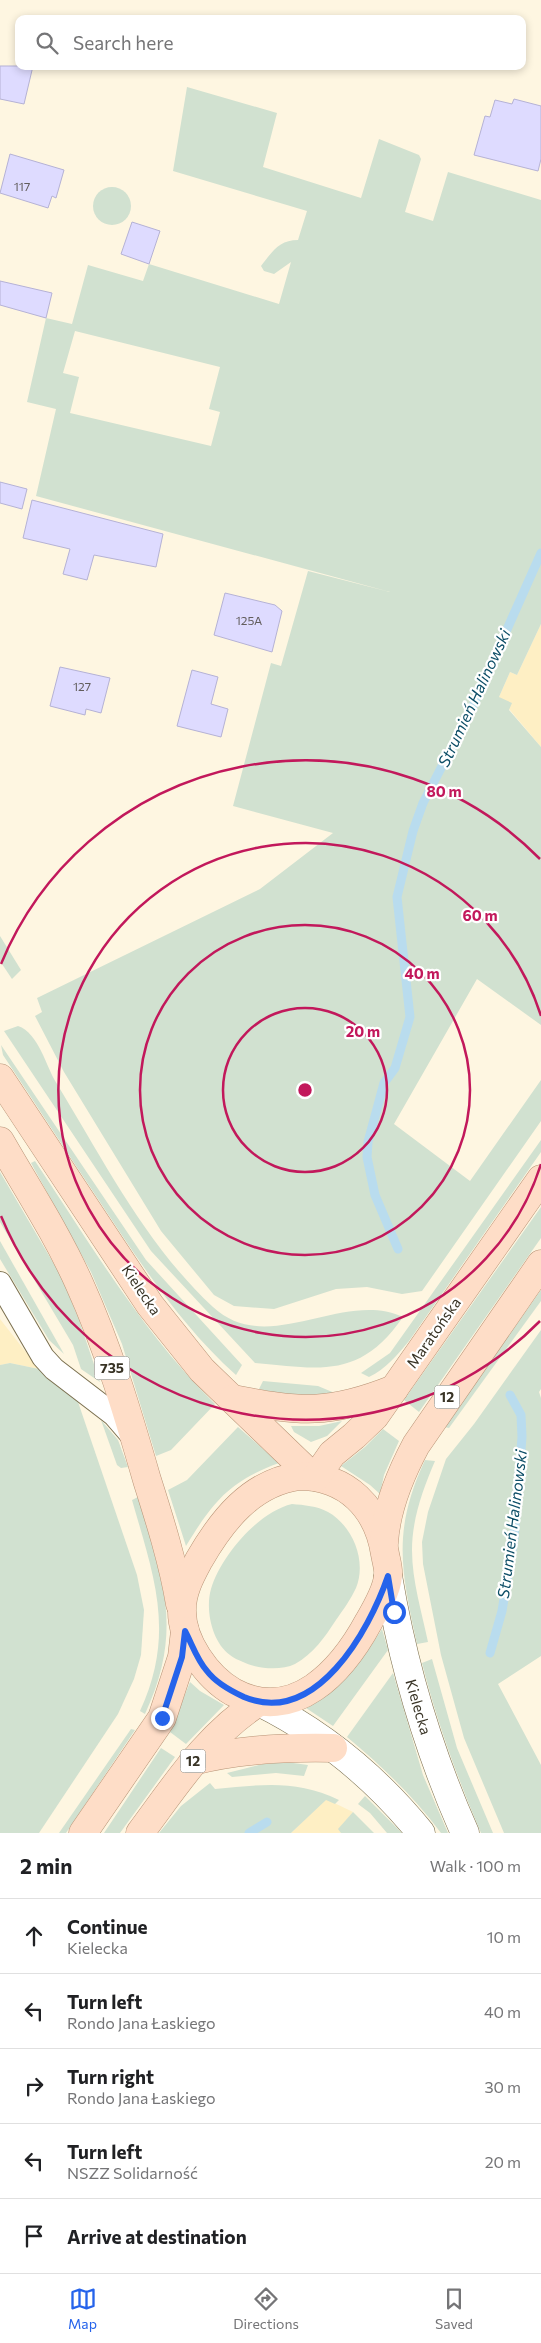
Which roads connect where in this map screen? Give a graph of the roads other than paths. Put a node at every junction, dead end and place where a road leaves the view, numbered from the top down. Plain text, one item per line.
1 (0, 1078) edge
2 (0, 1141) edge
3 (541, 1179) edge
4 (541, 1264) edge
5 (0, 1283) edge
6 (394, 1390) junction
7 (233, 1399) junction
8 (136, 1441) junction
9 (314, 1477) junction
10 (384, 1545) junction
11 (388, 1576) junction
12 (183, 1621) junction
13 (260, 1702) junction
14 (333, 1748) junction
15 (193, 1761) junction
16 (83, 1833) edge
17 (140, 1833) edge
18 (421, 1833) edge
19 (465, 1833) edge

1 - 7 main road, Kielecka
2 - 8 main road, 735
3 - 6 main road, Maratońska
4 - 10 main road, 12
5 - 8 street
6 - 7 main road
6 - 9 main road, Maratońska
7 - 9 main road, Kielecka
8 - 12 main road, 735
9 - 10 main road
9 - 12 main road
10 - 11 main road, 12
11 - 13 main road, 12
11 - 19 main road, Kielecka
12 - 13 main road, 735
12 - 16 main road
13 - 14 main road, 735
13 - 15 main road, 12
14 - 15 main road
14 - 18 main road, 735
15 - 17 main road, 12

